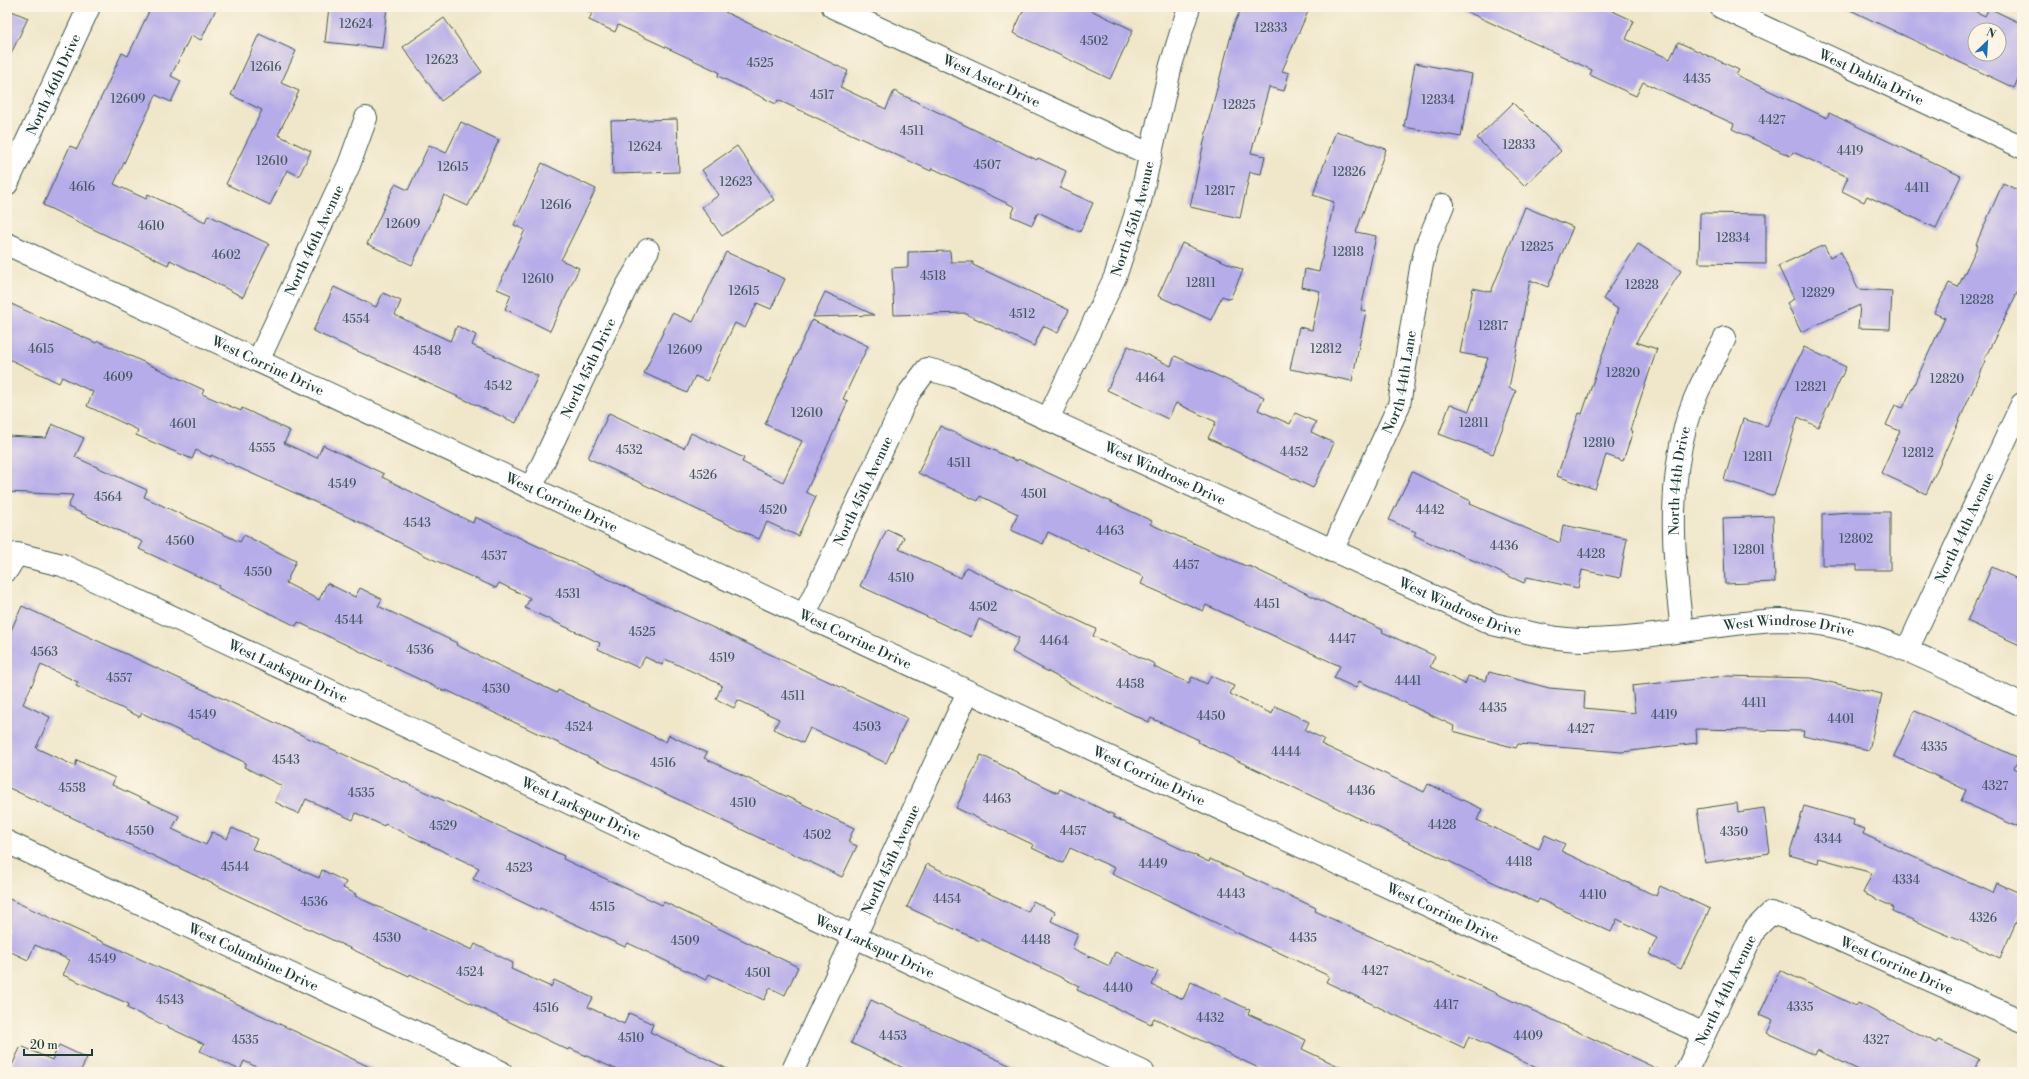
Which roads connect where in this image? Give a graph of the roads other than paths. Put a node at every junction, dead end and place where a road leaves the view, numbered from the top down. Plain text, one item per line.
1 (89, 7) edge
2 (1189, 7) edge
3 (1721, 7) edge
4 (846, 10) edge
5 (366, 118) dead end
6 (2022, 147) edge
7 (1151, 155) junction
8 (7, 184) edge
9 (1443, 206) dead end
10 (7, 244) edge
11 (648, 250) dead end
12 (1725, 338) dead end
13 (258, 360) junction
14 (926, 369) joint
15 (2022, 404) edge
16 (1048, 419) junction
17 (531, 488) junction
18 (1332, 551) junction
19 (12, 562) edge
20 (804, 616) junction
21 (1682, 631) junction
22 (1907, 650) junction
23 (968, 692) junction
24 (2022, 705) edge
25 (7, 842) edge
26 (1771, 913) joint
27 (854, 937) junction
28 (2022, 1021) edge
29 (1704, 1034) junction
30 (500, 1072) edge
31 (792, 1072) edge
32 (1143, 1072) edge
33 (1686, 1072) edge

1 - 8 street, North 46th Drive
2 - 7 street, North 45th Avenue
3 - 6 street, West Dahlia Drive
4 - 7 street, West Aster Drive
5 - 13 street, North 46th Avenue
7 - 16 street, North 45th Avenue
9 - 18 street, North 44th Lane
10 - 13 street, West Corrine Drive
11 - 17 street, North 45th Drive
12 - 21 street, North 44th Drive
13 - 17 street, West Corrine Drive
14 - 16 street, West Windrose Drive
14 - 20 street, North 45th Avenue
15 - 22 street, North 44th Avenue
16 - 18 street, West Windrose Drive
17 - 20 street, West Corrine Drive
18 - 21 street, West Windrose Drive
19 - 27 street, West Larkspur Drive
20 - 23 street, West Corrine Drive
21 - 22 street, West Windrose Drive
22 - 24 street, West Windrose Drive
23 - 27 street, North 45th Avenue
23 - 29 street, West Corrine Drive
25 - 30 street, West Columbine Drive
26 - 28 street, West Corrine Drive
26 - 29 street, North 44th Avenue
27 - 31 street, North 45th Avenue
27 - 32 street, West Larkspur Drive
29 - 33 street, North 44th Avenue

